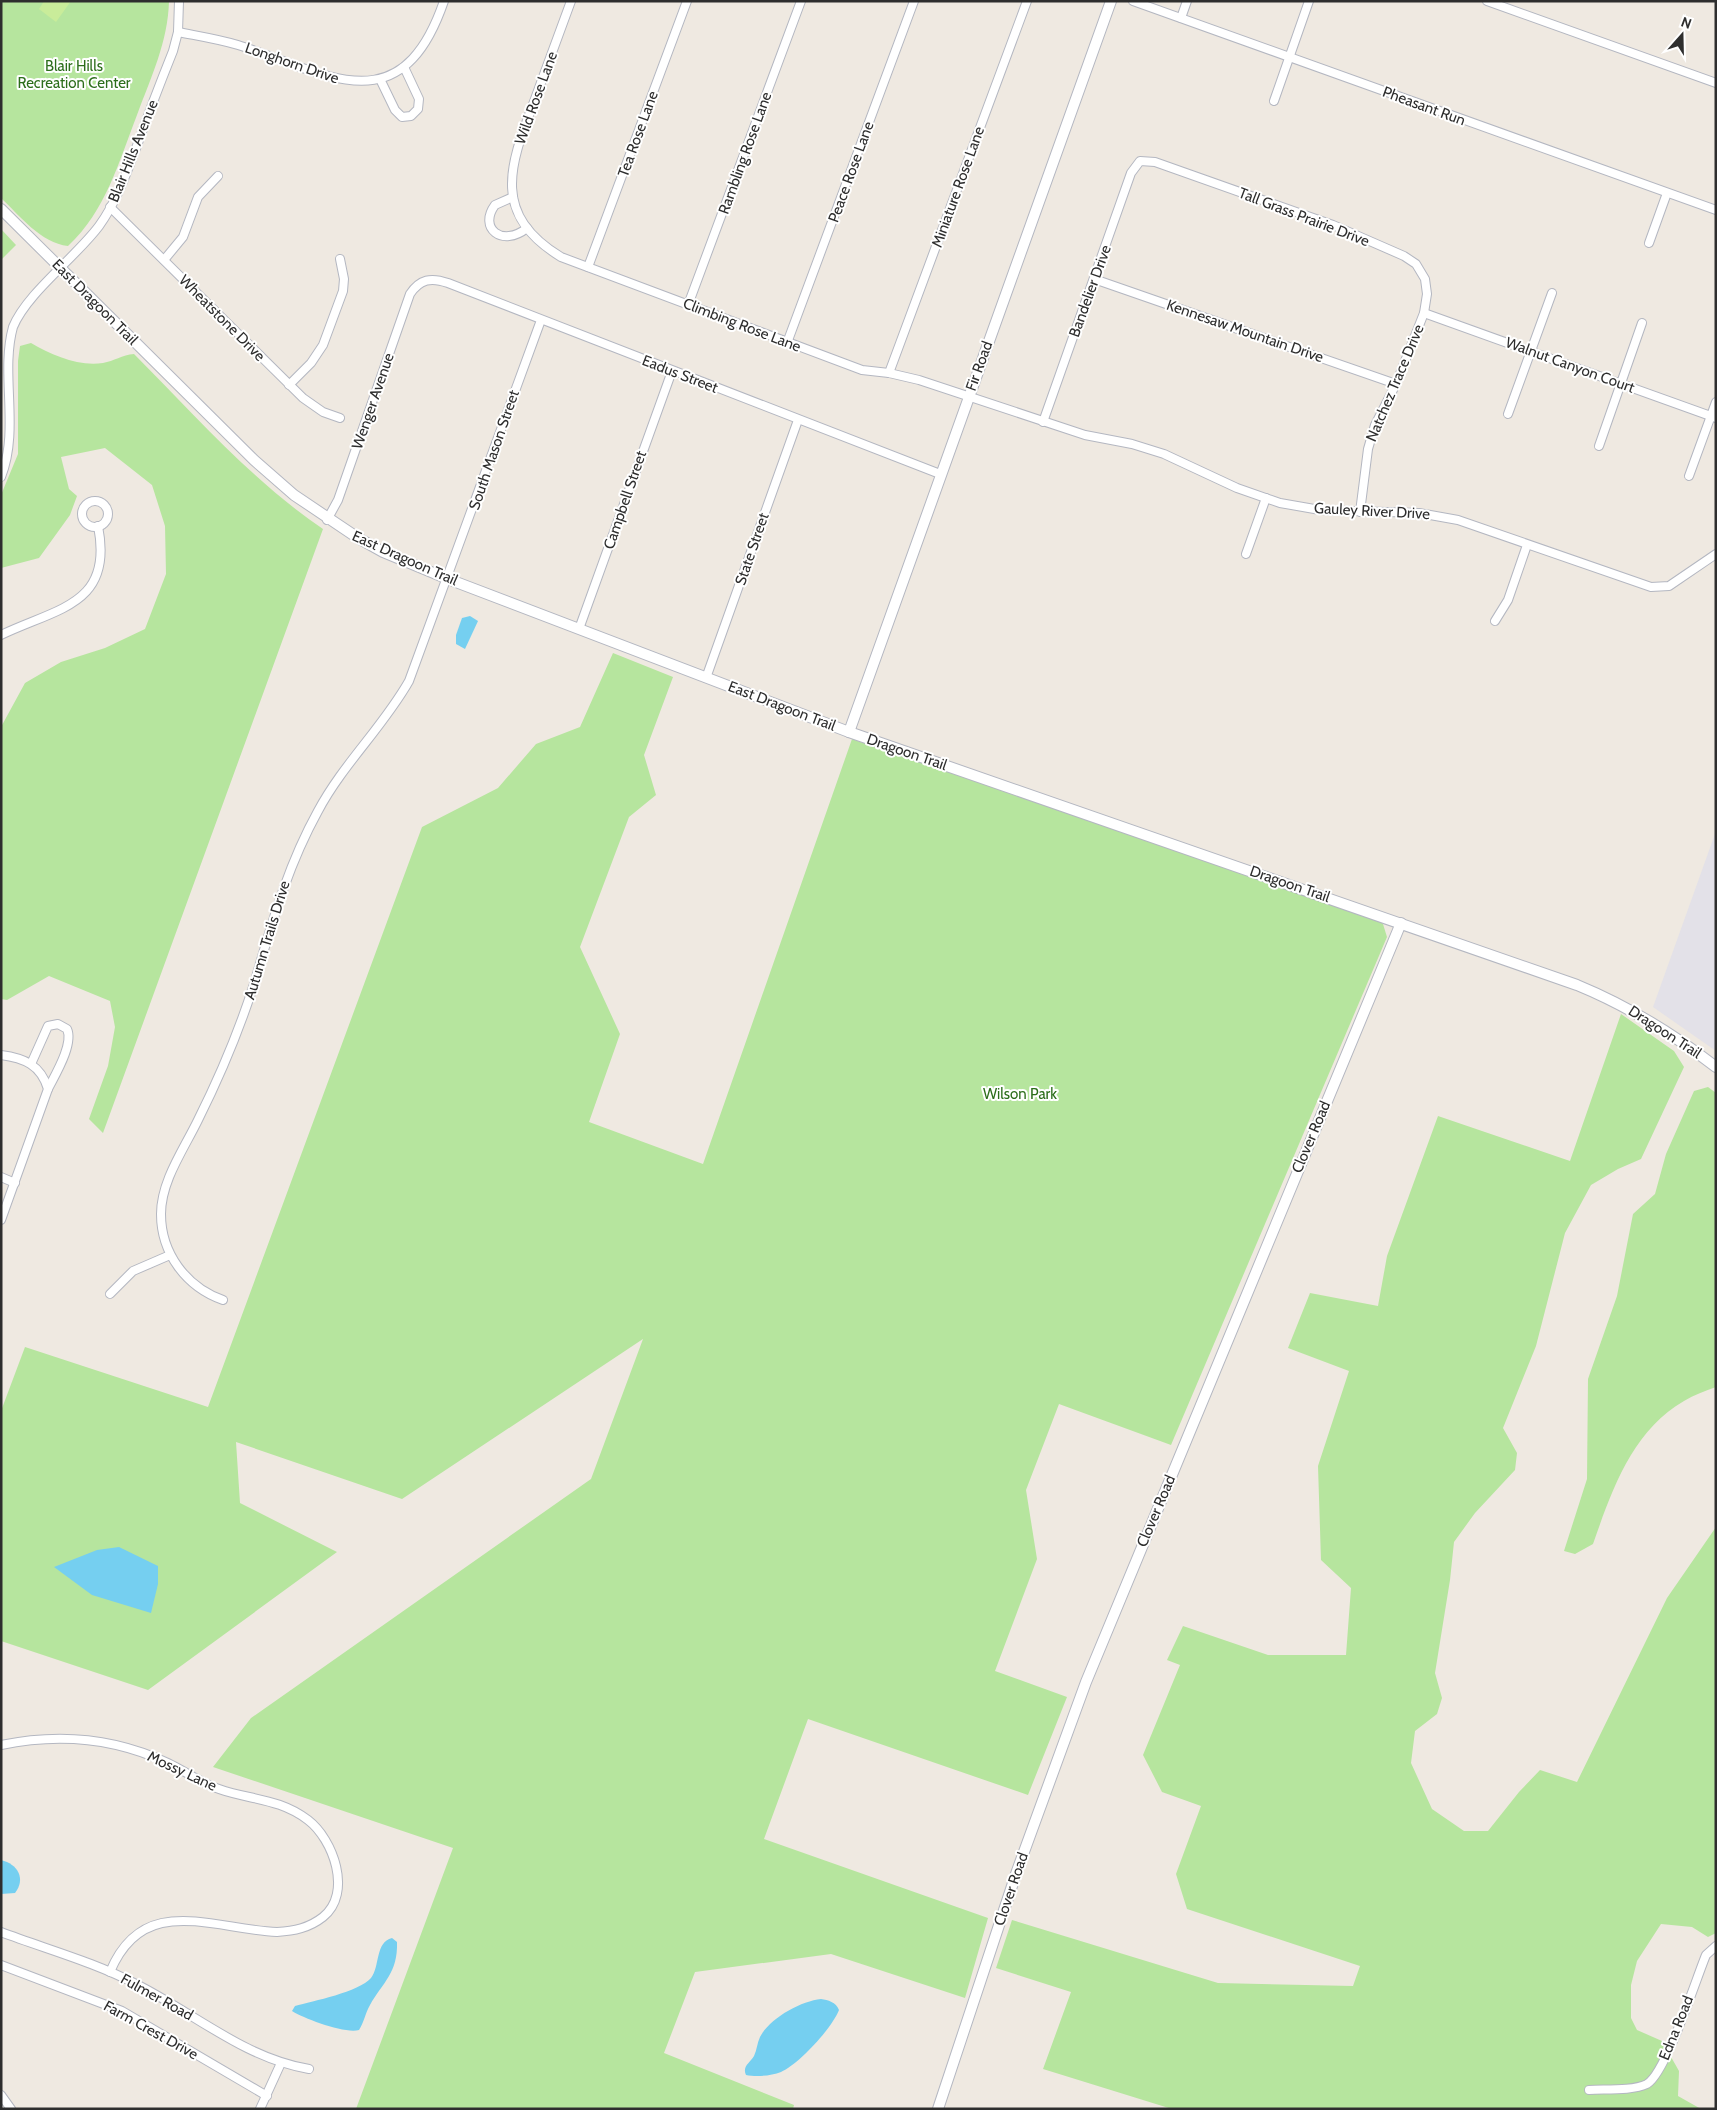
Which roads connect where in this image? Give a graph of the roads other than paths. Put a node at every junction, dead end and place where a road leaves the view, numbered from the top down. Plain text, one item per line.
1 (179, 1) edge
2 (444, 1) edge
3 (571, 1) edge
4 (687, 1) edge
5 (801, 1) edge
6 (914, 1) edge
7 (1027, 1) edge
8 (1111, 1) edge
9 (1132, 1) edge
10 (1187, 1) edge
11 (1309, 1) edge
12 (1487, 1) edge
13 (1181, 18) junction
14 (178, 32) junction
15 (1290, 57) junction
16 (404, 66) junction
17 (380, 79) junction
18 (1716, 83) edge
19 (1274, 100) dead end
20 (1140, 161) joint
21 (218, 176) dead end
22 (1668, 193) junction
23 (513, 198) junction
24 (110, 207) junction
25 (1, 209) edge
26 (1716, 210) edge
27 (527, 228) junction
28 (1649, 243) dead end
29 (340, 259) dead end
30 (164, 260) junction
31 (61, 268) junction
32 (588, 268) junction
33 (1094, 279) junction
34 (420, 282) joint
35 (1552, 293) dead end
36 (688, 305) junction
37 (1424, 313) junction
38 (541, 320) junction
39 (1642, 323) dead end
40 (787, 342) junction
41 (1530, 351) junction
42 (672, 371) junction
43 (889, 373) junction
44 (1396, 384) junction
45 (1621, 384) junction
46 (289, 385) junction
47 (968, 398) junction
48 (1716, 402) edge
49 (1508, 414) dead end
50 (1713, 417) edge
51 (340, 418) dead end
52 (798, 420) junction
53 (1043, 422) junction
54 (1599, 446) dead end
55 (940, 474) junction
56 (1689, 476) dead end
57 (1, 477) edge
58 (1266, 498) junction
59 (1360, 512) junction
60 (327, 520) junction
61 (98, 526) dead end
62 (1527, 544) junction
63 (1246, 554) dead end
64 (1716, 554) edge
65 (448, 579) junction
66 (1495, 621) dead end
67 (579, 629) junction
68 (1, 635) edge
69 (706, 678) junction
70 (850, 732) junction
71 (1400, 923) junction
72 (1, 1055) edge
73 (31, 1064) junction
74 (1716, 1067) edge
75 (48, 1089) junction
76 (1, 1177) edge
77 (15, 1182) junction
78 (1, 1220) edge
79 (170, 1255) junction
80 (110, 1294) dead end
81 (223, 1300) dead end
82 (1, 1745) edge
83 (1, 1932) edge
84 (1716, 1946) edge
85 (1, 1965) edge
86 (110, 1972) junction
87 (281, 2063) junction
88 (309, 2069) dead end
89 (1589, 2090) dead end
90 (1, 2095) edge
91 (267, 2096) junction
92 (10, 2109) edge
93 (260, 2109) edge
94 (938, 2109) edge

1 - 14 street, Blair Hills Avenue
2 - 16 street, Longhorn Drive
3 - 23 street, Wild Rose Lane
4 - 32 street, Tea Rose Lane
5 - 36 street, Rambling Rose Lane
6 - 40 street, Peace Rose Lane
7 - 43 street, Miniature Rose Lane
8 - 47 street, Fir Road
9 - 13 street, Pheasant Run
10 - 13 street
11 - 15 street
12 - 18 street
13 - 15 street, Pheasant Run
14 - 17 street, Longhorn Drive
14 - 24 street, Blair Hills Avenue
15 - 19 street
15 - 22 street, Pheasant Run
16 - 17 street, Longhorn Drive
16 - 17 street
20 - 33 street, Bandelier Drive
20 - 37 street, Tall Grass Prairie Drive
21 - 30 street
22 - 26 street, Pheasant Run
22 - 28 street
23 - 27 street, Wild Rose Lane
23 - 27 street
24 - 30 street, Wheatstone Drive
24 - 31 street, Blair Hills Avenue
25 - 31 street, East Dragoon Trail
27 - 32 street, Climbing Rose Lane
29 - 46 street
30 - 46 street, Wheatstone Drive
31 - 57 street, Blair Hills Avenue
31 - 60 street, East Dragoon Trail
32 - 36 street, Climbing Rose Lane
33 - 44 street, Kennesaw Mountain Drive
33 - 53 street, Bandelier Drive
34 - 38 street, Eadus Street
34 - 60 street, Wenger Avenue
35 - 41 street
36 - 40 street, Climbing Rose Lane
37 - 41 street, Walnut Canyon Court
37 - 44 street, Natchez Trace Drive
38 - 42 street, Eadus Street
38 - 65 street, South Mason Street
39 - 45 street
40 - 43 street, Climbing Rose Lane
41 - 45 street, Walnut Canyon Court
41 - 49 street
42 - 52 street, Eadus Street
42 - 67 street, Campbell Street
43 - 47 street, Climbing Rose Lane
44 - 59 street, Natchez Trace Drive
45 - 50 street, Walnut Canyon Court
45 - 54 street
46 - 51 street, Wheatstone Drive
47 - 53 street, Gauley River Drive
47 - 55 street, Fir Road
48 - 50 street
50 - 56 street
52 - 55 street, Eadus Street
52 - 69 street, State Street
53 - 58 street, Gauley River Drive
55 - 70 street, Fir Road
58 - 59 street, Gauley River Drive
58 - 63 street
59 - 62 street, Gauley River Drive
60 - 65 street, East Dragoon Trail
61 - 68 street
62 - 64 street, Gauley River Drive
62 - 66 street
65 - 67 street, East Dragoon Trail
65 - 79 street, Autumn Trails Drive
67 - 69 street, East Dragoon Trail
69 - 70 street, East Dragoon Trail
70 - 71 street, Dragoon Trail
71 - 74 street, Dragoon Trail
71 - 94 street, Clover Road
72 - 73 street
73 - 75 street
73 - 75 street
75 - 77 street
76 - 77 street
77 - 78 street
79 - 80 street
79 - 81 street, Autumn Trails Drive
82 - 86 street, Mossy Lane
83 - 86 street, Fulmer Road
84 - 89 street, Edna Road
85 - 91 street, Farm Crest Drive
86 - 87 street, Fulmer Road
87 - 88 street, Fulmer Road
87 - 91 street
90 - 92 street
91 - 93 street

